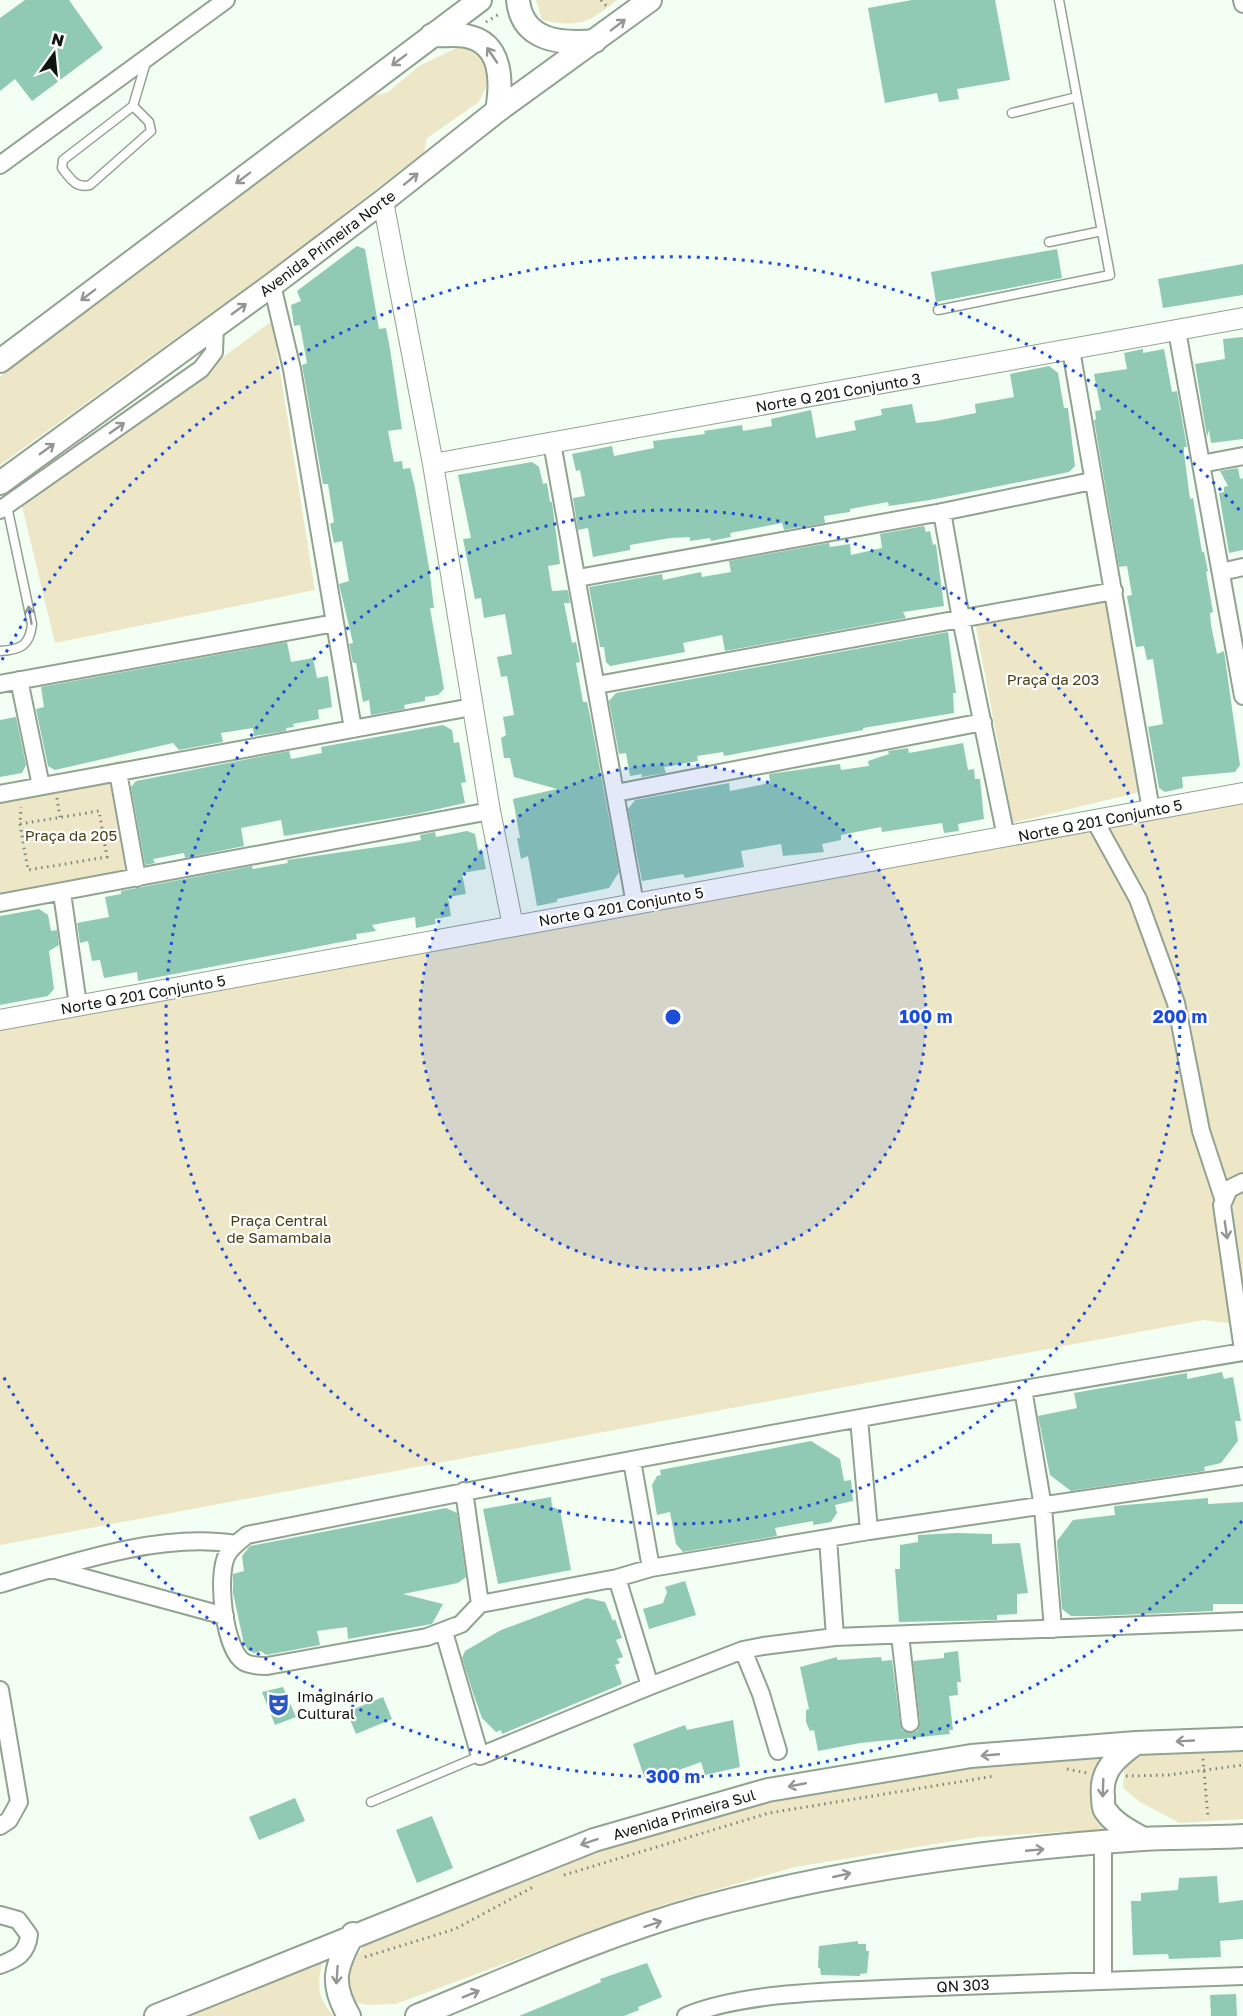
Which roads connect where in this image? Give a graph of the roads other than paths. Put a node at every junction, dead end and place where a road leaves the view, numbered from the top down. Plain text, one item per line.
1 (226, 0) edge
2 (480, 0) edge
3 (518, 0) edge
4 (650, 0) edge
5 (1059, 0) edge
6 (1242, 0) edge
7 (1243, 4) edge
8 (432, 35) junction
9 (597, 41) junction
10 (146, 58) junction
11 (1077, 97) junction
12 (133, 106) junction
13 (497, 111) junction
14 (1012, 113) dead end
15 (0, 165) edge
16 (383, 201) junction
17 (1102, 231) junction
18 (1050, 242) dead end
19 (272, 285) junction
20 (938, 310) dead end
21 (1243, 318) edge
22 (215, 326) junction
23 (1176, 331) junction
24 (1071, 350) junction
25 (0, 362) edge
26 (552, 443) junction
27 (1243, 456) edge
28 (433, 464) junction
29 (1200, 464) junction
30 (1092, 481) junction
31 (0, 483) edge
32 (4, 508) edge
33 (942, 512) junction
34 (1243, 567) edge
35 (1221, 572) junction
36 (578, 578) junction
37 (1114, 591) junction
38 (961, 619) junction
39 (335, 624) junction
40 (0, 651) edge
41 (1241, 678) edge
42 (19, 680) junction
43 (0, 684) edge
44 (597, 685) junction
45 (1243, 696) edge
46 (472, 707) junction
47 (983, 722) junction
48 (353, 729) junction
49 (118, 772) junction
50 (41, 786) junction
51 (616, 793) junction
52 (1243, 793) edge
53 (0, 794) edge
54 (1152, 810) junction
55 (490, 811) junction
56 (1095, 821) junction
57 (1006, 837) junction
58 (137, 878) junction
59 (62, 893) junction
60 (0, 903) edge
61 (635, 904) junction
62 (513, 926) junction
63 (78, 1005) junction
64 (0, 1020) edge
65 (1243, 1182) edge
66 (1223, 1198) junction
67 (1243, 1351) edge
68 (1023, 1389) junction
69 (859, 1419) junction
70 (632, 1461) junction
71 (1243, 1476) edge
72 (464, 1491) junction
73 (1043, 1507) junction
74 (869, 1531) junction
75 (828, 1538) junction
76 (235, 1544) junction
77 (651, 1568) junction
78 (52, 1569) junction
79 (617, 1578) junction
80 (0, 1584) edge
81 (480, 1604) junction
82 (225, 1616) junction
83 (1243, 1621) edge
84 (1053, 1629) junction
85 (444, 1632) junction
86 (900, 1635) junction
87 (836, 1637) junction
88 (743, 1650) junction
89 (650, 1686) junction
90 (0, 1690) edge
91 (910, 1723) dead end
92 (1243, 1739) edge
93 (1136, 1743) junction
94 (778, 1751) dead end
95 (480, 1756) junction
96 (371, 1802) dead end
97 (0, 1826) edge
98 (1243, 1836) edge
99 (1143, 1839) junction
100 (1103, 1844) junction
101 (0, 1915) edge
102 (353, 1934) junction
103 (0, 1965) edge
104 (1243, 1976) edge
105 (1103, 1979) junction
106 (156, 2016) edge
107 (349, 2016) edge
108 (417, 2016) edge
109 (686, 2016) edge

1 - 10 street
2 - 8 main road
3 - 9 main road
9 -> 4 main road, Avenida Primeira Norte
5 - 11 lane
6 - 7 street
13 -> 8 main road
8 -> 25 main road
9 - 13 main road, Avenida Primeira Norte
10 - 12 lane
10 - 15 street
11 - 14 lane
11 - 17 lane
12 - 12 lane
16 -> 13 main road, Avenida Primeira Norte
16 - 19 main road, Avenida Primeira Norte
16 - 28 street
17 - 18 lane
17 - 20 lane
22 -> 19 main road, Avenida Primeira Norte
19 - 39 street
21 - 23 street, Norte Q 201 Conjunto 3
31 -> 22 main road, Avenida Primeira Norte
32 -> 22 street
23 - 24 street, Norte Q 201 Conjunto 3
23 - 29 street
24 - 26 street, Norte Q 201 Conjunto 3
24 - 30 street
26 - 28 street, Norte Q 201 Conjunto 3
26 - 36 street
27 - 29 street
28 - 46 street
29 - 35 street
30 - 33 street
30 - 37 street
40 -> 32 lane
33 - 36 street
33 - 38 street
34 - 35 street
35 - 41 street
36 - 44 street
37 - 38 street
37 - 54 street
38 - 44 street
38 - 47 street
39 - 42 street
39 - 48 street
41 - 45 street
42 - 43 street
42 - 50 street
44 - 51 street
46 - 48 street
46 - 55 street
47 - 51 street
47 - 57 street
48 - 49 street
49 - 50 street
49 - 58 street
50 - 53 street
51 - 61 street
52 - 54 street, Norte Q 201 Conjunto 5
54 - 56 street, Norte Q 201 Conjunto 5
55 - 58 street
55 - 62 street
56 - 57 street, Norte Q 201 Conjunto 5
56 - 66 street
57 - 61 street, Norte Q 201 Conjunto 5
58 - 59 street
59 - 60 street
59 - 63 street
61 - 62 street, Norte Q 201 Conjunto 5
62 - 63 street, Norte Q 201 Conjunto 5
63 - 64 street, Norte Q 201 Conjunto 5
65 - 66 street
66 -> 67 street
67 - 68 street
68 - 69 street
68 - 73 street
69 - 70 street
69 - 74 street
70 - 72 street
70 - 77 street
71 - 73 street
72 - 76 street
72 - 81 street
73 - 74 street
73 - 84 street
74 - 75 street
75 - 77 street
75 - 87 street
76 - 78 street
76 - 82 street
77 - 79 street
78 - 80 street
78 - 82 street
79 - 81 street
79 - 89 street
81 - 85 street
82 - 85 street
83 - 84 street
84 - 86 street
85 - 95 street
86 - 87 street
86 - 91 street
87 - 88 street
88 - 89 street
88 - 94 street
89 - 95 street
90 - 97 street
92 -> 93 main road, Avenida Primeira Sul
93 -> 99 main road
93 -> 102 main road, Avenida Primeira Sul
95 - 96 lane
98 - 99 main road
99 - 100 main road
100 - 105 street
108 -> 100 main road
101 - 103 street
102 - 106 main road, Avenida Primeira Sul
102 -> 107 main road
104 - 105 street, QN 303
105 - 109 street, QN 303

